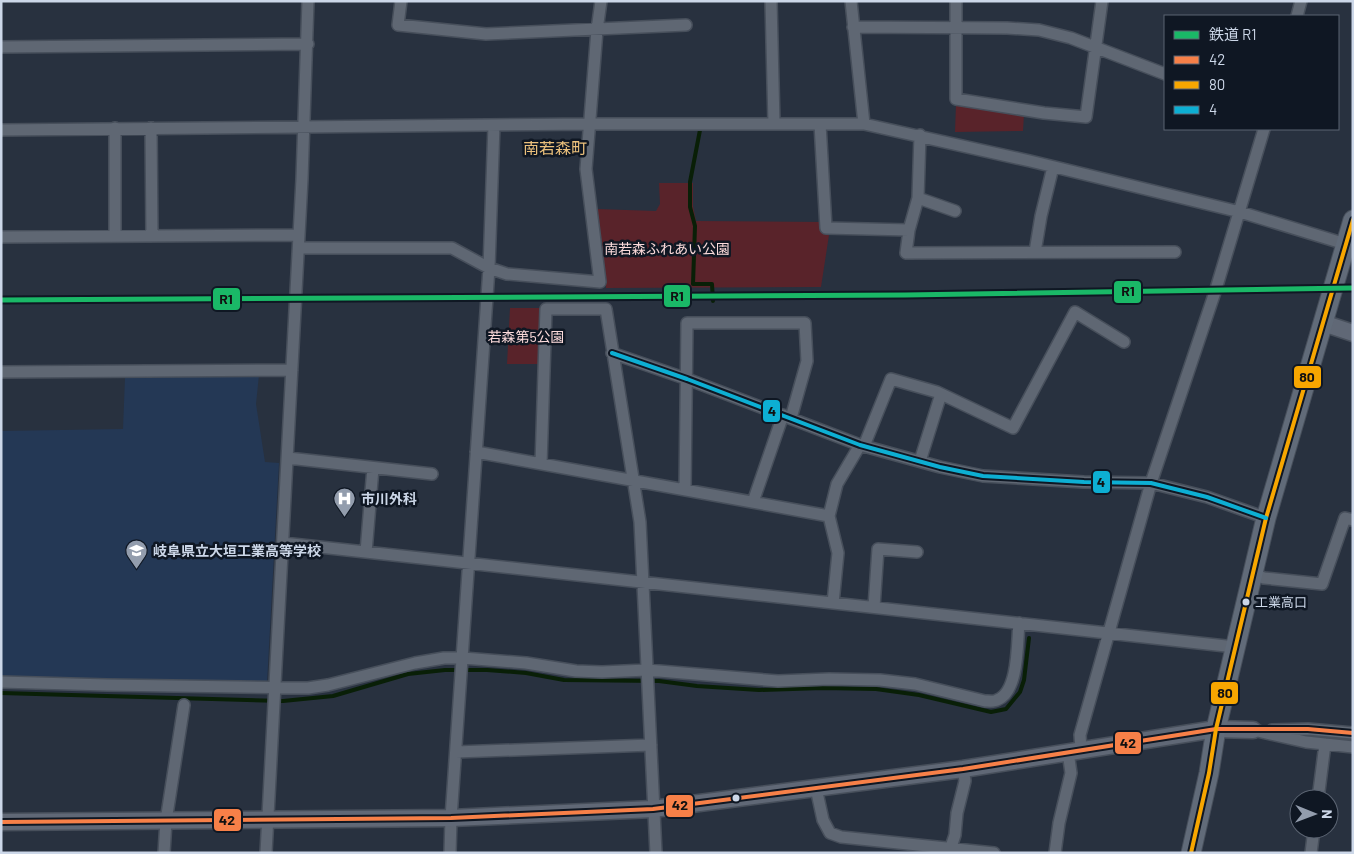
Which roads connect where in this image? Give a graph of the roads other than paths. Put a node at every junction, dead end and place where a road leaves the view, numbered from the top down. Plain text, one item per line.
1 (308, 1) edge
2 (401, 1) edge
3 (601, 1) edge
4 (771, 1) edge
5 (851, 1) edge
6 (956, 1) edge
7 (1102, 1) edge
8 (1301, 1) edge
9 (1297, 15) edge
10 (686, 25) dead end
11 (853, 27) junction
12 (957, 28) junction
13 (597, 30) junction
14 (308, 44) junction
15 (1, 47) edge
16 (1096, 47) junction
17 (1164, 74) edge
18 (589, 124) junction
19 (774, 124) junction
20 (820, 124) junction
21 (864, 124) junction
22 (494, 125) junction
23 (304, 126) junction
24 (115, 128) junction
25 (151, 128) junction
26 (1, 130) edge
27 (1264, 130) edge
28 (920, 135) junction
29 (1053, 166) junction
30 (918, 198) junction
31 (955, 211) dead end
32 (1240, 212) junction
33 (1353, 220) edge
34 (909, 230) junction
35 (299, 235) junction
36 (114, 236) junction
37 (152, 236) junction
38 (1, 237) edge
39 (1349, 245) edge
40 (299, 248) junction
41 (1035, 252) junction
42 (1176, 252) dead end
43 (489, 268) junction
44 (1322, 323) junction
45 (1353, 333) edge
46 (1124, 342) dead end
47 (612, 353) junction
48 (292, 370) junction
49 (1, 372) edge
50 (687, 378) junction
51 (941, 394) junction
52 (787, 417) junction
53 (862, 446) junction
54 (476, 452) junction
55 (288, 458) junction
56 (920, 461) junction
57 (541, 464) junction
58 (373, 468) junction
59 (432, 474) dead end
60 (632, 480) junction
61 (1151, 483) junction
62 (685, 490) junction
63 (753, 502) junction
64 (829, 516) junction
65 (1266, 518) junction
66 (1353, 520) edge
67 (283, 543) junction
68 (366, 552) junction
69 (917, 552) dead end
70 (470, 563) junction
71 (1252, 574) junction
72 (643, 581) junction
73 (833, 603) junction
74 (874, 608) junction
75 (1019, 623) junction
76 (1109, 632) junction
77 (1235, 646) junction
78 (463, 660) junction
79 (648, 677) junction
80 (1, 682) edge
81 (274, 689) junction
82 (184, 705) dead end
83 (1216, 729) junction
84 (1253, 730) junction
85 (1353, 733) edge
86 (1325, 744) junction
87 (650, 745) junction
88 (1353, 747) edge
89 (1074, 750) junction
90 (456, 752) junction
91 (963, 768) junction
92 (816, 788) junction
93 (1319, 789) edge
94 (653, 809) junction
95 (451, 818) junction
96 (268, 820) junction
97 (166, 821) junction
98 (1, 822) edge
99 (1313, 839) edge
100 (950, 850) edge
101 (164, 853) edge
102 (266, 853) edge
103 (450, 853) edge
104 (656, 853) edge
105 (994, 853) edge
106 (1055, 853) edge
107 (1190, 853) edge
108 (1311, 853) edge

1 - 14 street
2 - 13 street
3 - 13 street
4 - 19 street
5 - 11 street
6 - 12 street
7 - 16 street
8 - 9 street
10 - 13 street
11 - 12 street
11 - 21 street
12 - 16 street
12 - 16 street
13 - 18 street
14 - 15 street
14 - 23 street
16 - 17 street
18 - 19 street
18 - 22 street
18 - 43 street
19 - 20 street
20 - 21 street
20 - 34 street
21 - 28 street
22 - 23 street
22 - 43 street
23 - 25 street
23 - 35 street
24 - 25 street
24 - 26 street
24 - 36 street
25 - 37 street
27 - 32 street
28 - 29 street
28 - 30 street
29 - 32 street
29 - 41 street
30 - 31 street
30 - 34 street
32 - 39 street
32 - 61 street
33 - 39 main road
34 - 41 street
35 - 37 street
35 - 40 street
36 - 37 street
36 - 38 street
39 - 44 main road
40 - 43 street
40 - 48 street
41 - 42 street
43 - 54 street
44 - 45 main road
44 - 65 main road
46 - 51 street
47 - 50 street
47 - 57 street
47 - 60 street
48 - 49 street
48 - 55 street
50 - 52 street
50 - 52 street
50 - 62 street
51 - 53 street
51 - 56 street
52 - 53 street
52 - 63 street
53 - 56 street
53 - 64 street
54 - 57 street
54 - 70 street
55 - 58 street
55 - 67 street
56 - 61 street
57 - 60 street
58 - 59 street
58 - 68 street
60 - 62 street
60 - 72 street
61 - 65 street
61 - 76 street
62 - 63 street
63 - 64 street
64 - 73 street
65 - 71 main road
66 - 71 street
67 - 68 street
67 - 81 street
68 - 70 street
69 - 74 street
70 - 72 street
70 - 78 street
71 - 77 main road
72 - 73 street
72 - 79 street
73 - 74 street
74 - 75 street
75 - 76 street
75 - 79 street
76 - 77 street
76 - 89 street
77 - 83 main road
78 - 79 street
78 - 81 street
78 - 90 street
79 - 87 street
80 - 81 street
81 - 96 street
82 - 97 street
83 - 84 main road
83 - 89 main road
83 - 107 main road
84 - 85 street
84 - 86 street
86 - 88 street
86 - 93 street
87 - 90 street
87 - 94 street
89 - 91 main road
89 - 106 street
90 - 95 street
91 - 92 main road
91 - 100 street
92 - 94 main road
92 - 100 street
94 - 95 main road
94 - 104 street
95 - 96 main road
95 - 103 street
96 - 97 main road
96 - 102 street
97 - 98 main road
97 - 101 street
99 - 108 street
100 - 105 street

